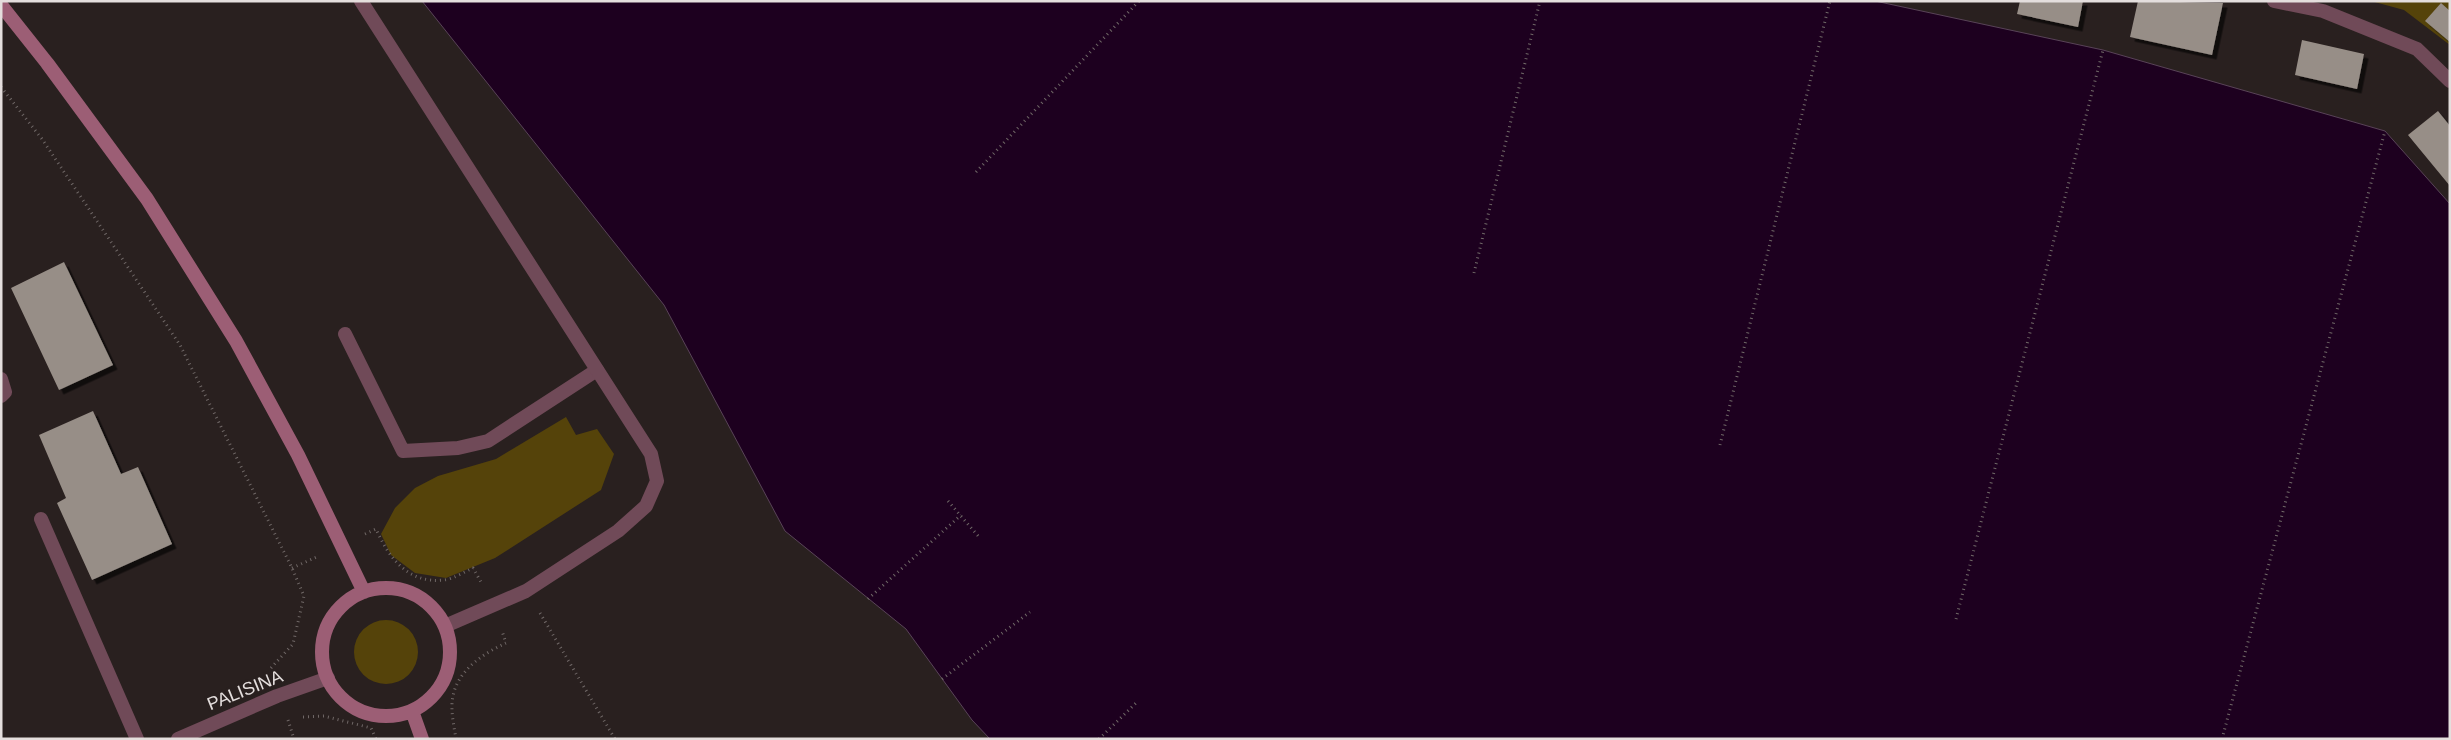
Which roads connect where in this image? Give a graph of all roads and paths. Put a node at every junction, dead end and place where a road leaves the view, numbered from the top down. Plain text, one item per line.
1 (361, 1) edge
2 (1139, 1) edge
3 (1540, 1) edge
4 (1830, 1) edge
5 (2274, 1) edge
6 (1, 5) edge
7 (2103, 50) dead end
8 (2450, 81) edge
9 (1, 88) edge
10 (2385, 131) dead end
11 (976, 172) dead end
12 (1474, 273) dead end
13 (345, 334) dead end
14 (597, 370) junction
15 (1, 380) edge
16 (1, 396) edge
17 (1720, 445) dead end
18 (948, 501) dead end
19 (961, 516) junction
20 (41, 519) dead end
21 (979, 537) dead end
22 (341, 546) junction
23 (292, 568) junction
24 (526, 590) junction
25 (364, 592) junction
26 (868, 599) dead end
27 (493, 604) junction
28 (1030, 612) dead end
29 (1956, 619) dead end
30 (445, 626) junction
31 (328, 678) junction
32 (942, 679) dead end
33 (277, 696) junction
34 (1136, 703) dead end
35 (412, 711) junction
36 (137, 739) edge
37 (178, 739) edge
38 (294, 739) edge
39 (376, 739) edge
40 (422, 739) edge
41 (456, 739) edge
42 (615, 739) edge
43 (1100, 739) edge
44 (2222, 739) edge

1 - 14 street
2 - 11 path
3 - 12 path
4 - 17 path
5 - 8 street
6 - 22 main road
7 - 29 path
9 - 23 path
10 - 44 path
13 - 14 street
14 - 24 street
15 - 16 street
18 - 19 path
19 - 21 path
19 - 26 path
20 - 36 street
22 - 23 path
22 - 25 main road
22 - 27 path
23 - 33 path
24 - 27 street
24 - 42 path
25 - 30 main road
25 - 31 main road
27 - 30 street
27 - 41 path
28 - 32 path
30 - 35 main road
31 - 33 street, PALISINA
31 - 35 main road
33 - 37 street, PALISINA
34 - 43 path
35 - 40 main road
38 - 39 path

